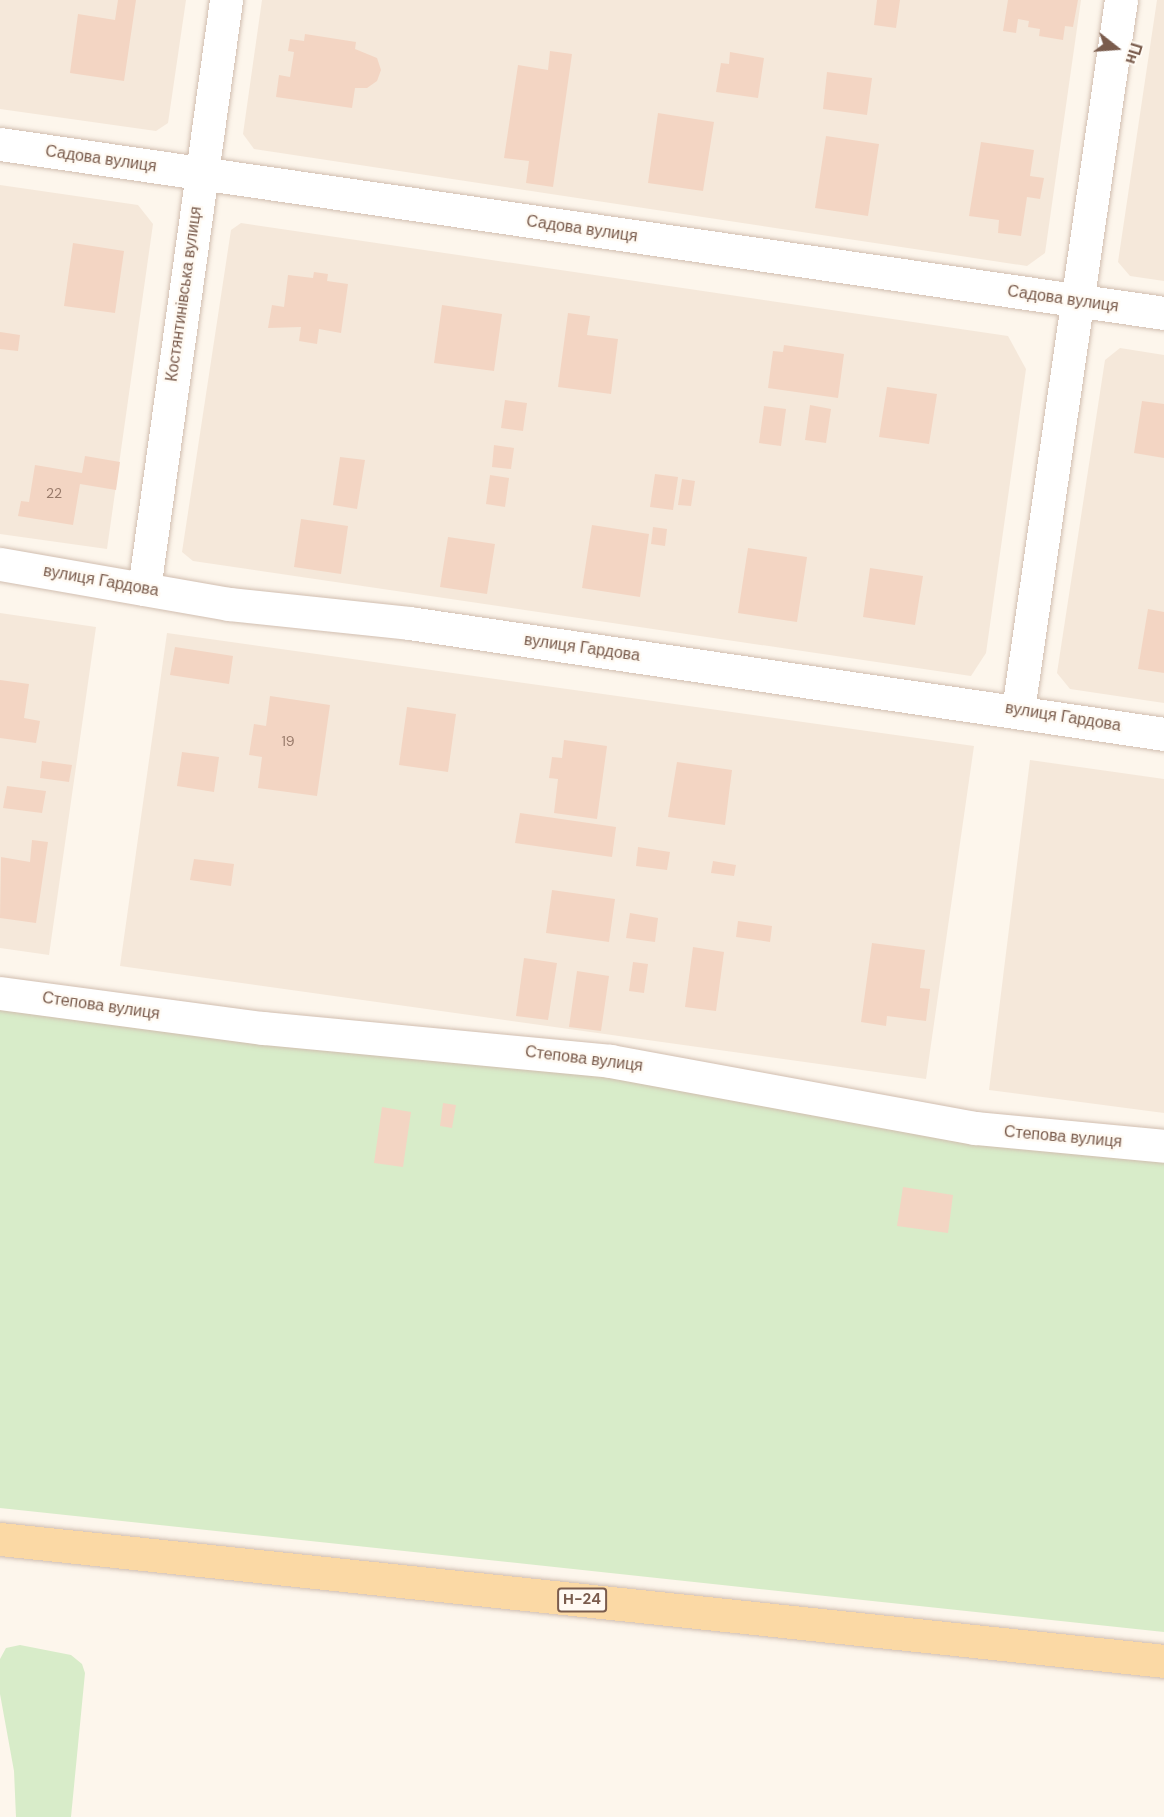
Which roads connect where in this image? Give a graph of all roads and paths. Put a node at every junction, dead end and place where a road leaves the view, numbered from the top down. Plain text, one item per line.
1 (226, 0) edge
2 (1121, 0) edge
3 (0, 144) edge
4 (201, 173) junction
5 (1076, 300) junction
6 (1164, 313) edge
7 (0, 564) edge
8 (144, 589) junction
9 (1018, 710) junction
10 (1164, 734) edge
11 (0, 993) edge
12 (1164, 1146) edge
13 (0, 1539) edge
14 (1164, 1661) edge

1 - 4 street, Костянтинівська вулиця
2 - 5 street
3 - 4 street, Садова вулиця
4 - 5 street, Садова вулиця
4 - 8 street, Костянтинівська вулиця
5 - 6 street, Садова вулиця
5 - 9 street
7 - 8 street, вулиця Гардова
8 - 9 street, вулиця Гардова
9 - 10 street, вулиця Гардова
11 - 12 street, Степова вулиця
13 - 14 main road, Н-24

